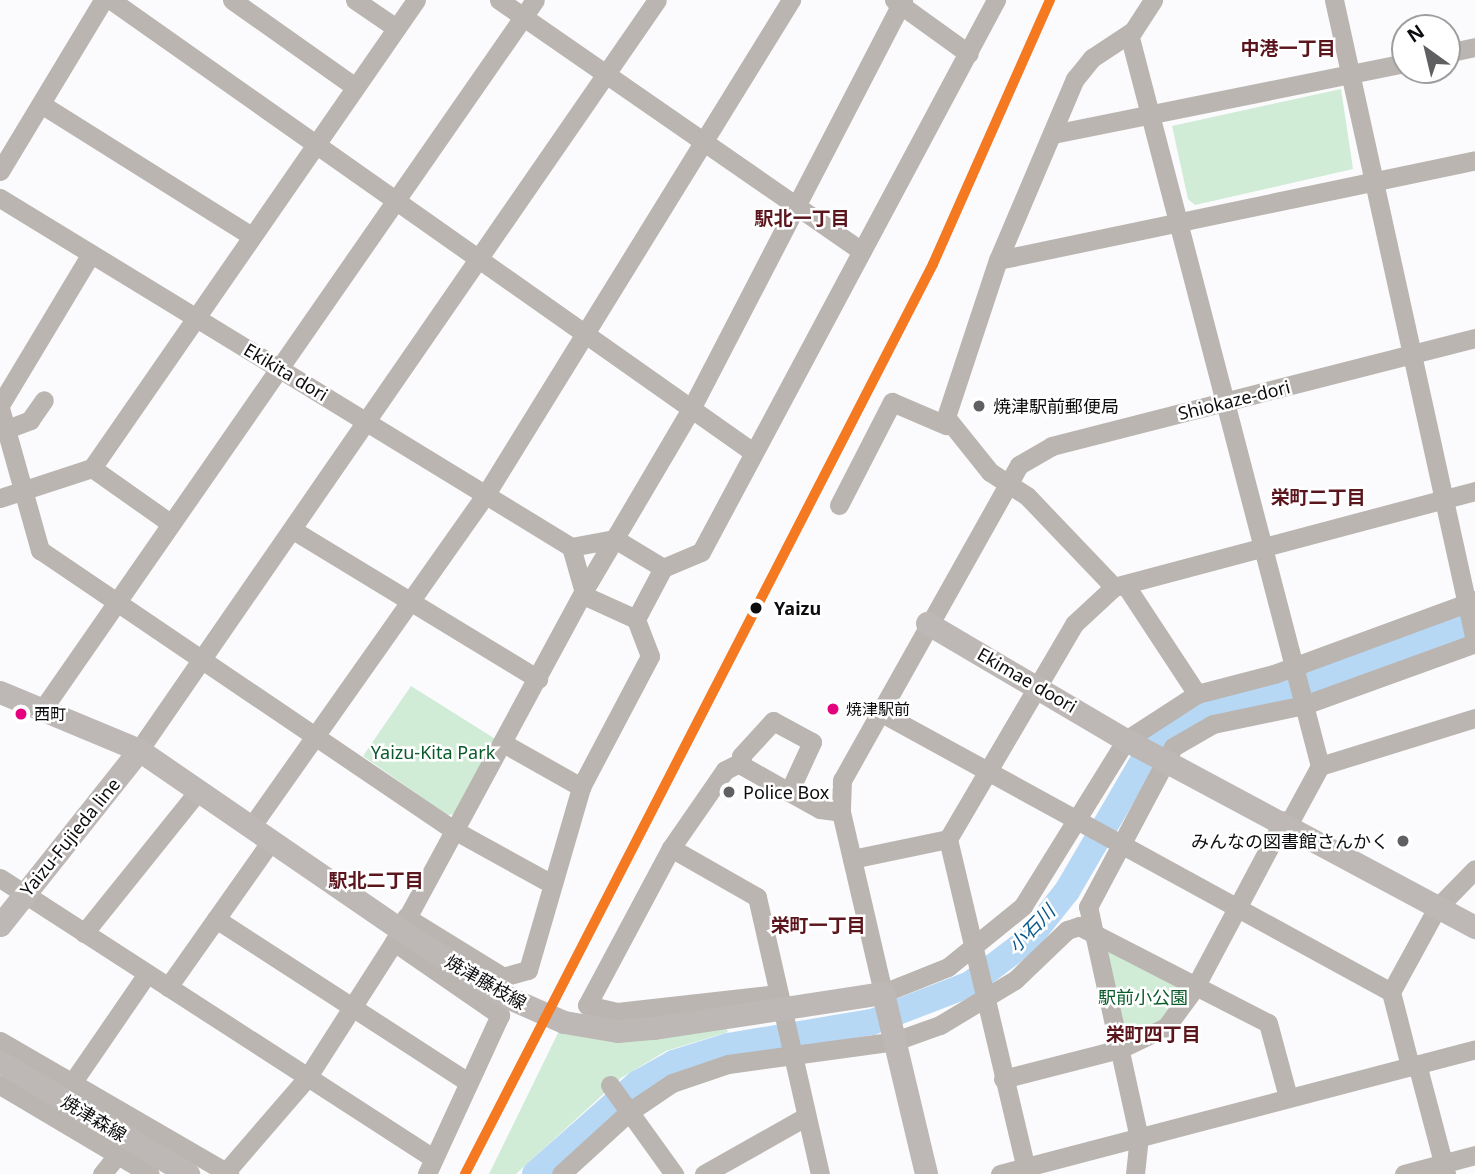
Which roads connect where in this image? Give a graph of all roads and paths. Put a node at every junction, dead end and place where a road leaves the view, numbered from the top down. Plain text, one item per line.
1 (103, 0) edge
2 (111, 0) edge
3 (232, 0) edge
4 (355, 0) edge
5 (416, 0) edge
6 (499, 0) edge
7 (535, 0) edge
8 (657, 0) edge
9 (791, 0) edge
10 (996, 0) edge
11 (1153, 0) edge
12 (1334, 0) edge
13 (899, 2) edge
14 (523, 17) junction
15 (396, 28) junction
16 (1129, 34) junction
17 (969, 54) junction
18 (1391, 66) edge
19 (606, 74) junction
20 (1350, 75) junction
21 (354, 86) junction
22 (41, 104) junction
23 (1151, 113) junction
24 (1053, 134) junction
25 (315, 141) junction
26 (704, 142) junction
27 (1475, 160) edge
28 (0, 171) edge
29 (1374, 183) junction
30 (397, 197) junction
31 (0, 198) edge
32 (793, 204) junction
33 (1177, 227) junction
34 (250, 235) junction
35 (862, 251) junction
36 (90, 255) junction
37 (998, 260) junction
38 (480, 261) junction
39 (195, 316) junction
40 (585, 335) junction
41 (1475, 338) edge
42 (1411, 355) junction
43 (277, 368) junction
44 (44, 400) dead end
45 (1226, 402) junction
46 (0, 406) edge
47 (691, 409) junction
48 (368, 422) junction
49 (946, 425) junction
50 (7, 429) junction
51 (753, 452) junction
52 (92, 468) junction
53 (1006, 482) junction
54 (26, 489) junction
55 (1475, 491) edge
56 (486, 495) junction
57 (0, 498) edge
58 (1443, 500) junction
59 (839, 505) dead end
60 (170, 523) junction
61 (293, 530) junction
62 (615, 539) junction
63 (570, 547) junction
64 (1264, 548) junction
65 (663, 568) junction
66 (1120, 586) junction
67 (585, 596) junction
68 (118, 598) junction
69 (410, 602) junction
70 (1469, 604) edge
71 (636, 620) junction
72 (927, 623) junction
73 (1475, 641) edge
74 (203, 659) junction
75 (1294, 669) junction
76 (538, 679) junction
77 (1035, 683) junction
78 (0, 692) edge
79 (1197, 694) junction
80 (1304, 703) junction
81 (42, 710) junction
82 (878, 711) junction
83 (1475, 718) edge
84 (315, 736) junction
85 (1130, 742) junction
86 (503, 743) junction
87 (139, 750) junction
88 (1163, 760) junction
89 (741, 762) junction
90 (1320, 766) junction
91 (986, 771) junction
92 (581, 787) junction
93 (198, 791) junction
94 (789, 792) junction
95 (841, 812) junction
96 (1287, 822) junction
97 (1082, 825) junction
98 (251, 827) junction
99 (454, 830) junction
100 (948, 839) junction
101 (271, 841) junction
102 (1116, 843) junction
103 (671, 848) junction
104 (852, 859) junction
105 (1475, 869) edge
106 (0, 878) edge
107 (552, 884) junction
108 (24, 895) junction
109 (1237, 908) junction
110 (1437, 908) junction
111 (216, 919) junction
112 (0, 925) edge
113 (1090, 927) junction
114 (1475, 927) edge
115 (400, 930) junction
116 (84, 933) junction
117 (976, 955) junction
118 (147, 974) junction
119 (168, 987) junction
120 (1194, 989) junction
121 (1391, 992) junction
122 (985, 994) junction
123 (885, 1000) junction
124 (353, 1007) junction
125 (781, 1008) junction
126 (893, 1035) junction
127 (0, 1041) edge
128 (1120, 1049) junction
129 (1475, 1049) edge
130 (791, 1054) junction
131 (0, 1062) edge
132 (1414, 1065) junction
133 (307, 1078) junction
134 (1003, 1079) junction
135 (468, 1082) junction
136 (72, 1083) junction
137 (0, 1085) edge
138 (610, 1085) dead end
139 (1288, 1097) junction
140 (627, 1109) junction
141 (805, 1116) junction
142 (1139, 1138) junction
143 (130, 1139) junction
144 (1475, 1155) edge
145 (430, 1166) edge
146 (1444, 1169) edge
147 (1026, 1171) edge
148 (226, 1173) edge
149 (102, 1174) edge
150 (150, 1174) edge
151 (188, 1174) edge
152 (561, 1174) edge
153 (674, 1174) edge
154 (704, 1174) edge
155 (820, 1174) edge
156 (926, 1174) edge
157 (1000, 1174) edge
158 (1135, 1174) edge
159 (1404, 1174) edge

1 - 22 street
2 - 25 street
3 - 21 street
4 - 15 street
5 - 15 street
6 - 14 street
7 - 14 street
8 - 19 street
9 - 26 street
10 - 17 street
11 - 16 street
12 - 20 street
13 - 17 street
13 - 32 street
14 - 19 street
14 - 30 street
15 - 21 street
16 - 23 street
16 - 24 street
17 - 35 street
18 - 20 street
19 - 26 street
19 - 38 street
20 - 23 street
20 - 29 street
21 - 25 street
22 - 28 street
22 - 34 street
23 - 24 street
23 - 33 street
24 - 37 street
25 - 30 street
25 - 34 street
26 - 32 street
26 - 40 street
27 - 29 street
29 - 33 street
29 - 42 street
30 - 38 street
30 - 43 street
31 - 36 street, Ekikita dori
32 - 35 street
32 - 47 street
33 - 37 street
33 - 45 street
34 - 39 street
35 - 51 street
36 - 39 street, Ekikita dori
36 - 46 street
37 - 49 street
38 - 40 street
38 - 48 street
39 - 43 street, Ekikita dori
39 - 52 street
40 - 47 street
40 - 56 street
41 - 42 street, Shiokaze-dori
42 - 45 street, Shiokaze-dori
42 - 58 street
43 - 48 street, Ekikita dori
43 - 60 street
44 - 50 street
45 - 53 street, Shiokaze-dori
45 - 64 street
46 - 50 street
47 - 51 street
47 - 62 street
48 - 56 street, Ekikita dori
48 - 61 street
49 - 53 street
49 - 59 street
50 - 54 street
51 - 65 street
52 - 54 street
52 - 60 street
53 - 66 street
53 - 72 street, Shiokaze-dori
54 - 57 street
54 - 68 street
55 - 58 street
56 - 63 street, Ekikita dori
56 - 69 street
58 - 64 street
58 - 70 street
60 - 68 street
61 - 69 street
61 - 74 street
62 - 63 street
62 - 65 street
62 - 67 street
63 - 67 street
64 - 66 street
64 - 75 street
65 - 71 street
66 - 77 street
66 - 79 street
67 - 71 street
67 - 76 street
68 - 74 street
68 - 81 street
69 - 76 street
69 - 84 street
70 - 73 street
70 - 75 street
71 - 92 street
72 - 77 main road, Ekimae doori
72 - 82 street, Shiokaze-dori
73 - 80 street
74 - 84 street
74 - 87 street
75 - 79 street
75 - 80 street
76 - 86 street
77 - 85 main road, Ekimae doori
77 - 91 street
78 - 81 main road, 焼津藤枝線
79 - 85 street
80 - 88 street
80 - 90 street
81 - 87 main road, 焼津藤枝線
82 - 91 street
82 - 95 street, Shiokaze-dori
83 - 90 street
84 - 98 street
84 - 99 street
85 - 88 main road, Ekimae doori
85 - 97 street
86 - 92 street
86 - 99 street
87 - 93 main road, 焼津藤枝線
87 - 108 main road, Yaizu-Fujieda line
88 - 96 main road
88 - 102 street
89 - 94 street
89 - 94 street
89 - 103 street
90 - 96 street
91 - 97 street
91 - 100 street
92 - 107 street
93 - 98 main road, 焼津藤枝線
93 - 116 street
94 - 95 street
95 - 104 street, Shiokaze-dori
96 - 109 street
96 - 110 main road
97 - 102 street
97 - 117 street
98 - 101 main road, 焼津藤枝線
99 - 107 street
99 - 115 street
100 - 104 street
100 - 117 street
101 - 111 street
101 - 115 main road, 焼津藤枝線
102 - 109 street
102 - 113 street
103 - 125 street
103 - 125 street
104 - 123 street, Shiokaze-dori
105 - 110 street
106 - 108 street
107 - 115 street
108 - 112 main road, Yaizu-Fujieda line
108 - 116 street
109 - 120 street
109 - 121 street
110 - 114 main road
110 - 121 street
111 - 119 street
111 - 124 street
113 - 120 street
113 - 122 street
113 - 128 street
115 - 124 street
115 - 125 main road, 焼津藤枝線
115 - 135 street
116 - 118 street
117 - 122 street
117 - 123 street
118 - 119 street
118 - 136 street
119 - 133 street
120 - 128 street
120 - 139 street
121 - 132 street
122 - 126 street
122 - 134 street
123 - 125 main road, 焼津藤枝線
123 - 126 main road
124 - 133 street
124 - 135 street
125 - 130 street
126 - 130 street
126 - 156 main road
127 - 136 street
128 - 134 street
128 - 142 street
129 - 132 street
130 - 140 street
130 - 141 street
131 - 143 main road, 焼津森線
132 - 139 street
132 - 146 street
133 - 145 street
133 - 148 street
134 - 147 street
135 - 145 street
136 - 143 street
137 - 143 street
138 - 140 street
139 - 142 street
140 - 152 street
140 - 153 street
141 - 154 street
141 - 155 street
142 - 147 street
142 - 158 street
143 - 148 street
143 - 149 street
143 - 150 street
143 - 151 main road, 焼津森線
144 - 146 street
146 - 159 street
147 - 157 street

